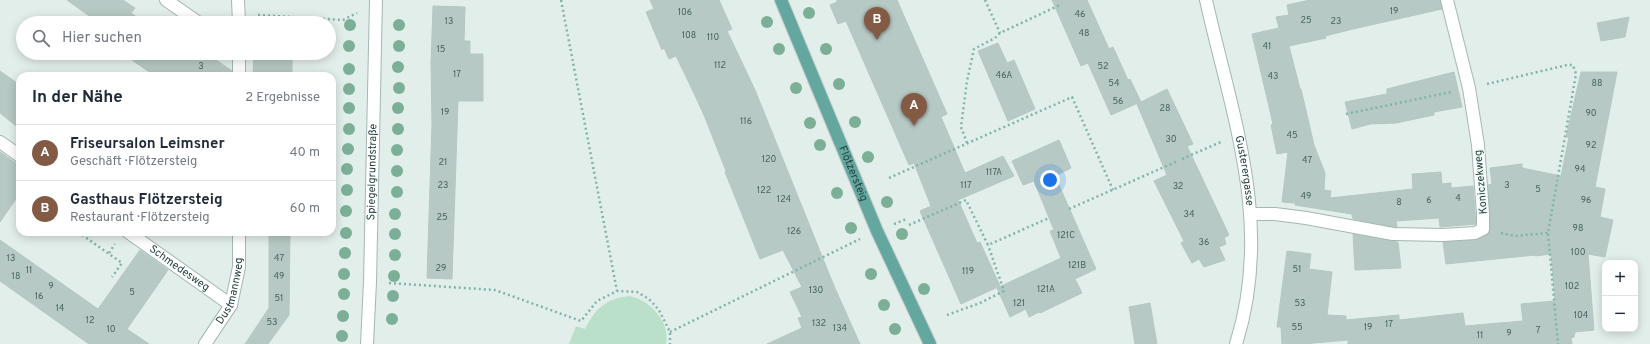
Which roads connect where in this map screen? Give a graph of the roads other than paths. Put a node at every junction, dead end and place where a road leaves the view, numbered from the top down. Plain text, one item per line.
1 (166, 0) edge
2 (238, 0) edge
3 (781, 0) edge
4 (1206, 0) edge
5 (1447, 0) edge
6 (376, 1) edge
7 (189, 16) edge
8 (239, 16) edge
9 (239, 60) edge
10 (239, 72) edge
11 (0, 142) edge
12 (16, 153) edge
13 (1251, 214) junction
14 (134, 236) edge
15 (239, 236) edge
16 (231, 305) junction
17 (205, 344) edge
18 (368, 344) edge
19 (930, 344) edge
20 (1236, 344) edge

1 - 7 street
2 - 8 street
3 - 19 main road, Flötzersteig
4 - 13 street, Gusterergasse
5 - 13 street, Koniczekweg
6 - 18 street, Spiegelgrundstraße
9 - 10 street
11 - 12 street
13 - 20 street, Gusterergasse
14 - 16 street, Schmedesweg
15 - 16 street, Dustmannweg
16 - 17 street, Dustmannweg

